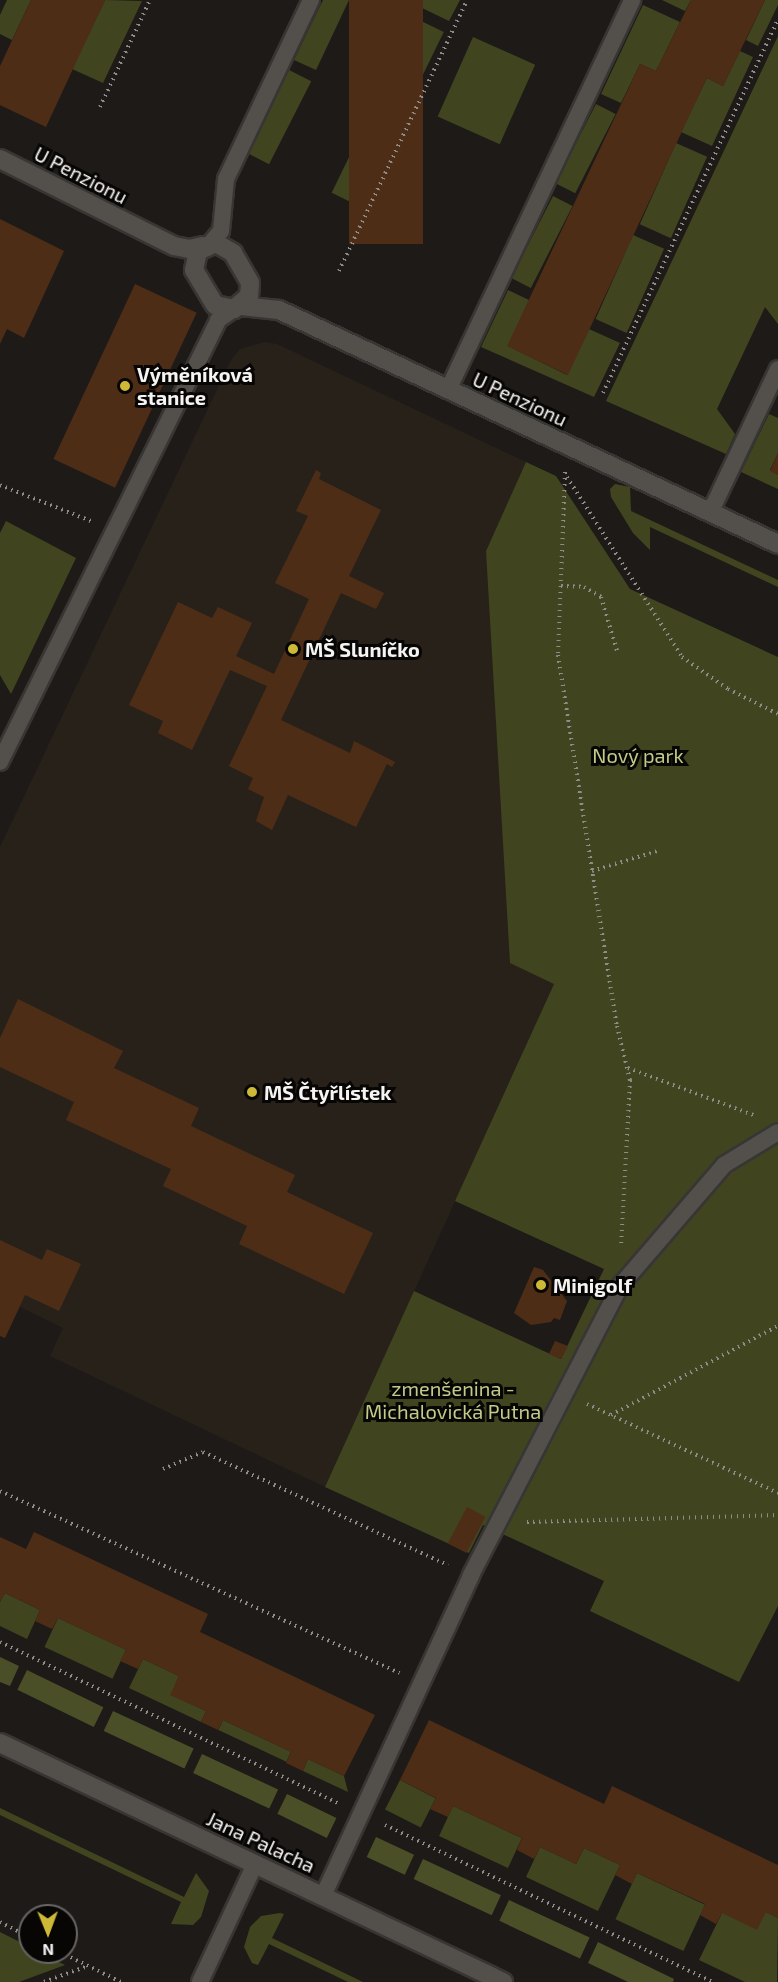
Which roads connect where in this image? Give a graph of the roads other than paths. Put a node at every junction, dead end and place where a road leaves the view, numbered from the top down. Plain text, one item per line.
1 (311, 0) edge
2 (632, 0) edge
3 (0, 159) edge
4 (207, 245) junction
5 (174, 246) junction
6 (194, 270) junction
7 (238, 308) junction
8 (778, 369) edge
9 (448, 390) junction
10 (710, 513) junction
11 (778, 544) edge
12 (0, 762) edge
13 (778, 1132) edge
14 (0, 1743) edge
15 (255, 1864) junction
16 (323, 1896) junction
17 (200, 1982) edge
18 (503, 1982) edge

1 - 4 lane
2 - 9 lane
3 - 5 street, U Penzionu
4 - 5 street
4 - 6 street
4 - 7 street
5 - 6 street
6 - 7 street
7 - 9 street, U Penzionu
7 - 12 lane
8 - 10 lane
9 - 10 street, U Penzionu
10 - 11 street, U Penzionu
13 - 16 lane
14 - 15 street, Jana Palacha
15 - 16 street, Jana Palacha
15 - 17 lane
16 - 18 street, Jana Palacha

